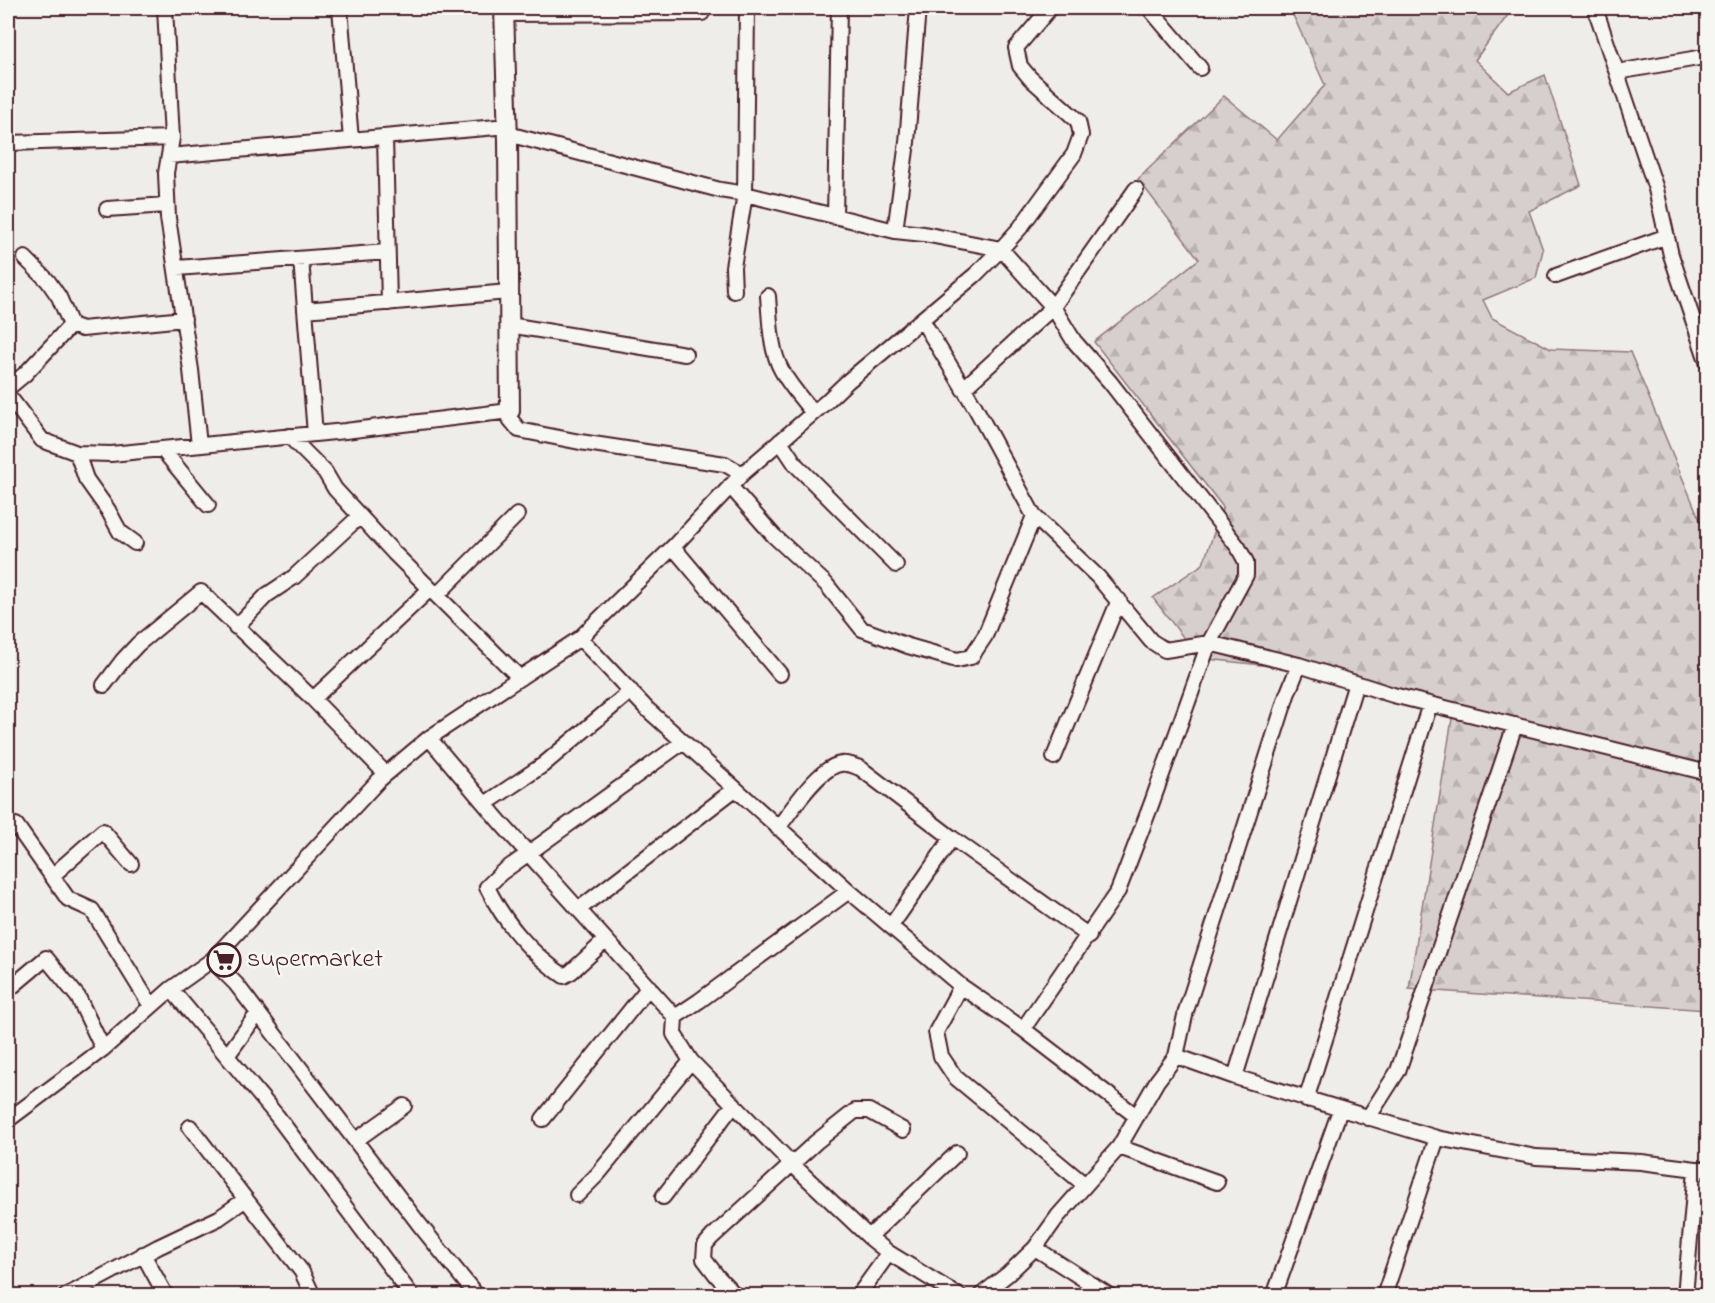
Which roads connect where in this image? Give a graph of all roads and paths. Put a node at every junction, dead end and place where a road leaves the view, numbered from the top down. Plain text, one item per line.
1 (165, 8) edge
2 (340, 8) edge
3 (349, 8) edge
4 (747, 8) edge
5 (839, 8) edge
6 (918, 8) edge
7 (1050, 8) edge
8 (1149, 8) edge
9 (1595, 8) edge
10 (505, 11) edge
11 (702, 13) dead end
12 (1707, 58) edge
13 (1200, 68) dead end
14 (1617, 72) junction
15 (508, 130) junction
16 (385, 137) junction
17 (172, 138) junction
18 (351, 140) junction
19 (8, 143) edge
20 (169, 156) junction
21 (1136, 189) dead end
22 (745, 195) junction
23 (167, 206) junction
24 (107, 209) dead end
25 (835, 217) junction
26 (895, 231) junction
27 (1667, 236) junction
28 (1001, 249) junction
29 (387, 252) junction
30 (25, 258) dead end
31 (301, 258) junction
32 (177, 268) junction
33 (1556, 276) dead end
34 (734, 291) dead end
35 (508, 292) junction
36 (768, 296) dead end
37 (389, 303) junction
38 (1053, 307) junction
39 (305, 310) junction
40 (184, 319) junction
41 (922, 320) junction
42 (71, 325) junction
43 (509, 325) junction
44 (1702, 333) edge
45 (685, 354) dead end
46 (1707, 364) edge
47 (8, 388) edge
48 (963, 389) junction
49 (8, 395) edge
50 (510, 411) junction
51 (813, 413) junction
52 (315, 434) junction
53 (289, 436) junction
54 (780, 441) junction
55 (199, 445) junction
56 (162, 449) junction
57 (77, 453) junction
58 (742, 474) junction
59 (730, 486) junction
60 (208, 505) dead end
61 (517, 515) dead end
62 (360, 516) junction
63 (1034, 516) junction
64 (135, 543) dead end
65 (673, 547) junction
66 (896, 565) dead end
67 (434, 592) junction
68 (1119, 600) junction
69 (236, 627) junction
70 (580, 638) junction
71 (1209, 643) junction
72 (1299, 665) junction
73 (780, 674) dead end
74 (520, 678) junction
75 (1356, 683) junction
76 (104, 685) dead end
77 (631, 691) junction
78 (313, 699) junction
79 (1430, 704) junction
80 (1515, 725) junction
81 (429, 738) junction
82 (683, 742) junction
83 (1054, 757) dead end
84 (1707, 773) edge
85 (386, 774) junction
86 (735, 789) junction
87 (485, 804) junction
88 (778, 828) junction
89 (8, 831) edge
90 (952, 838) junction
91 (529, 854) junction
92 (131, 864) dead end
93 (52, 876) junction
94 (849, 891) junction
95 (579, 909) junction
96 (891, 926) junction
97 (1089, 936) junction
98 (606, 940) junction
99 (212, 960) junction
100 (961, 986) junction
101 (649, 987) junction
102 (171, 988) junction
103 (8, 990) edge
104 (151, 1006) junction
105 (258, 1013) junction
106 (675, 1017) junction
107 (1023, 1029) junction
108 (103, 1049) junction
109 (227, 1056) junction
110 (1176, 1056) junction
111 (691, 1061) junction
112 (1235, 1077) junction
113 (1306, 1100) junction
114 (734, 1104) junction
115 (404, 1106) dead end
116 (1340, 1110) junction
117 (1136, 1116) junction
118 (1368, 1118) junction
119 (543, 1119) dead end
120 (8, 1120) edge
121 (190, 1126) dead end
122 (903, 1130) dead end
123 (1437, 1138) junction
124 (356, 1140) junction
125 (1119, 1146) junction
126 (957, 1154) dead end
127 (792, 1164) junction
128 (1702, 1169) edge
129 (1217, 1182) dead end
130 (1085, 1185) junction
131 (577, 1195) dead end
132 (663, 1197) dead end
133 (246, 1199) junction
134 (869, 1237) junction
135 (1035, 1248) junction
136 (890, 1253) junction
137 (143, 1254) junction
138 (66, 1296) edge
139 (166, 1296) edge
140 (313, 1296) edge
141 (412, 1296) edge
142 (477, 1296) edge
143 (736, 1296) edge
144 (858, 1296) edge
145 (959, 1296) edge
146 (980, 1296) edge
147 (1110, 1296) edge
148 (1274, 1296) edge
149 (1384, 1296) edge
150 (1685, 1296) edge

1 - 17 street
2 - 3 street
2 - 18 street
4 - 22 street
5 - 25 street
6 - 26 street
7 - 28 street
8 - 13 street
9 - 14 street
10 - 11 street
10 - 15 street
12 - 14 street
14 - 27 street
15 - 16 street
15 - 22 street
15 - 35 street
16 - 18 street
16 - 29 street
17 - 19 street
17 - 20 street
18 - 20 street
20 - 23 street
21 - 38 street
22 - 25 street
22 - 34 street
23 - 24 street
23 - 32 street
25 - 26 street
26 - 28 street
27 - 33 street
27 - 44 street
28 - 38 street
28 - 41 street
29 - 31 street
29 - 37 street
30 - 42 street
31 - 32 street
31 - 39 street
32 - 40 street
35 - 37 street
35 - 43 street
36 - 51 street
37 - 39 street
38 - 48 street
38 - 71 street
39 - 52 street
40 - 42 street
40 - 55 street
41 - 48 street
41 - 51 street
42 - 47 street
43 - 45 street
43 - 50 street
44 - 46 street
48 - 63 street
49 - 57 street
50 - 52 street
50 - 58 street
51 - 54 street
52 - 53 street
53 - 55 street
53 - 62 street
54 - 58 street
54 - 66 street
55 - 56 street
56 - 57 street
56 - 60 street
57 - 64 street
58 - 59 street
59 - 63 street
59 - 65 street
61 - 67 street
62 - 67 street
62 - 69 street
63 - 68 street
65 - 70 street
65 - 73 street
67 - 74 street
67 - 78 street
68 - 71 street
68 - 83 street
69 - 76 street
69 - 78 street
70 - 74 street
70 - 77 street
71 - 72 street
71 - 97 street
72 - 75 street
72 - 110 street
74 - 81 street
75 - 79 street
75 - 112 street
77 - 82 street
77 - 87 street
78 - 85 street
79 - 80 street
79 - 113 street
80 - 84 street
80 - 118 street
81 - 85 street
81 - 87 street
82 - 86 street
82 - 91 street
85 - 99 street
86 - 88 street
86 - 95 street
87 - 91 street
88 - 90 street
88 - 94 street
89 - 93 street
90 - 96 street
90 - 97 street
91 - 95 street
91 - 98 street
92 - 93 street
93 - 104 street
94 - 96 street
94 - 106 street
95 - 98 street
96 - 100 street
97 - 107 street
98 - 101 street
99 - 102 street
99 - 105 street
100 - 107 street
100 - 130 street
101 - 106 street
101 - 119 street
102 - 104 street
102 - 109 street
103 - 108 street
104 - 108 street
105 - 109 street
105 - 124 street
106 - 111 street
107 - 117 street
108 - 120 street
109 - 141 street
110 - 112 street
110 - 117 street
111 - 114 street
111 - 131 street
112 - 113 street
113 - 116 street
114 - 127 street
114 - 132 street
115 - 124 street
116 - 118 street
116 - 148 street
117 - 125 street
118 - 123 street
121 - 133 street
122 - 127 street
123 - 128 street
123 - 149 street
124 - 142 street
125 - 129 street
125 - 130 street
126 - 134 street
127 - 134 street
127 - 143 street
128 - 150 street
130 - 135 street
133 - 137 street
133 - 140 street
134 - 136 street
135 - 146 street
135 - 147 street
136 - 144 street
136 - 145 street
137 - 138 street
137 - 139 street

